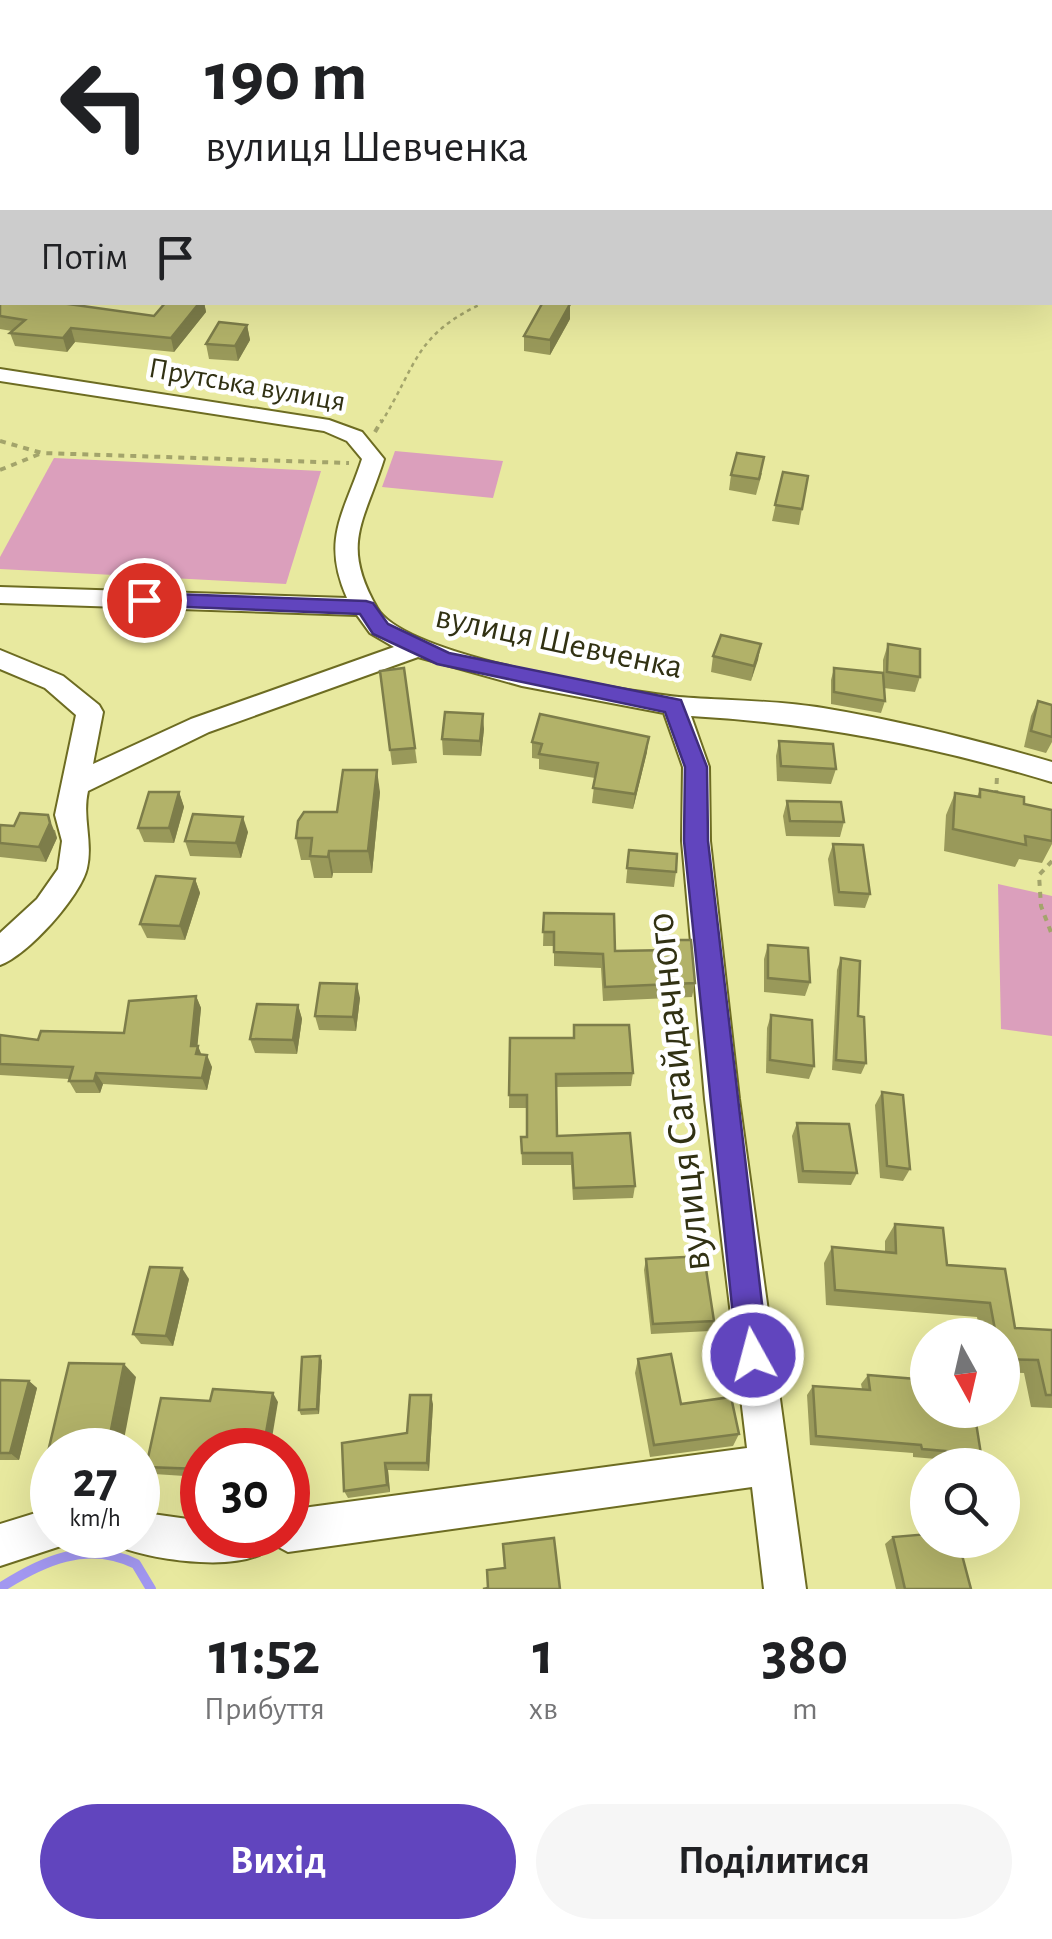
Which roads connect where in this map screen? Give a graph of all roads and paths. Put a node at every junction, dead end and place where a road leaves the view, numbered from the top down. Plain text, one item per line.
1 (479, 305) edge
2 (0, 376) edge
3 (0, 442) edge
4 (364, 442) junction
5 (42, 452) junction
6 (372, 464) junction
7 (0, 470) edge
8 (0, 594) edge
9 (366, 608) junction
10 (415, 648) junction
11 (0, 659) edge
12 (674, 706) junction
13 (1052, 772) edge
14 (76, 784) junction
15 (1052, 861) edge
16 (1052, 934) edge
17 (0, 952) edge
18 (766, 1465) junction
19 (310, 1527) edge
20 (30, 1536) edge
21 (0, 1546) edge
22 (785, 1589) edge

1 - 4 path
2 - 4 street, Прутська вулиця
3 - 5 path
4 - 6 street, Прутська вулиця
5 - 6 path
5 - 7 path
6 - 9 street
8 - 9 street
9 - 10 street, вулиця Шевченка
10 - 12 street, вулиця Шевченка
10 - 14 street
11 - 14 street
12 - 13 street, вулиця Шевченка
12 - 18 street, вулиця Сагайдачного
14 - 17 street
15 - 16 path
18 - 19 street
18 - 22 street, вулиця Сагайдачного
20 - 21 street

